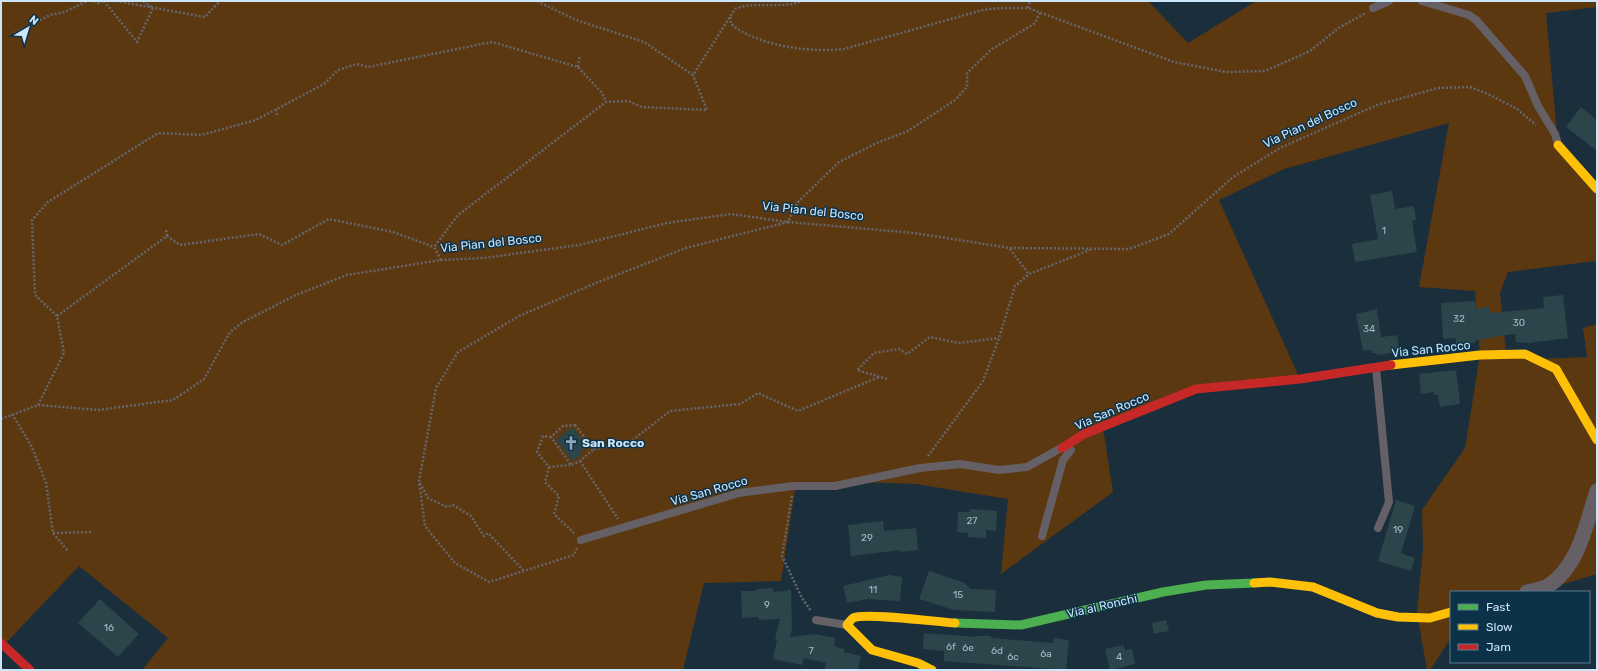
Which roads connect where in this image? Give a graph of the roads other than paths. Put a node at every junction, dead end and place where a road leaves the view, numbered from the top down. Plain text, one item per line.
1 (1389, 1) edge
2 (1422, 1) edge
3 (1373, 8) road end
4 (1558, 145) joint
5 (1597, 189) edge
6 (1376, 367) junction
7 (1084, 434) junction
8 (1597, 440) edge
9 (1062, 448) joint
10 (1597, 491) edge
11 (1378, 528) dead end
12 (1042, 536) dead end
13 (581, 540) road end
14 (1531, 591) edge
15 (1450, 612) edge
16 (816, 620) road end
17 (847, 625) junction
18 (2, 645) edge
19 (30, 670) edge
20 (932, 670) edge

1 - 3 lane
2 - 4 lane
4 - 5 street
6 - 7 street, Via San Rocco
6 - 8 street, Via San Rocco
6 - 11 lane
7 - 9 street, Via San Rocco
7 - 12 lane
9 - 13 lane, Via San Rocco
10 - 14 street
15 - 17 street, Via ai Ronchi
16 - 17 lane
17 - 20 street
18 - 19 street

